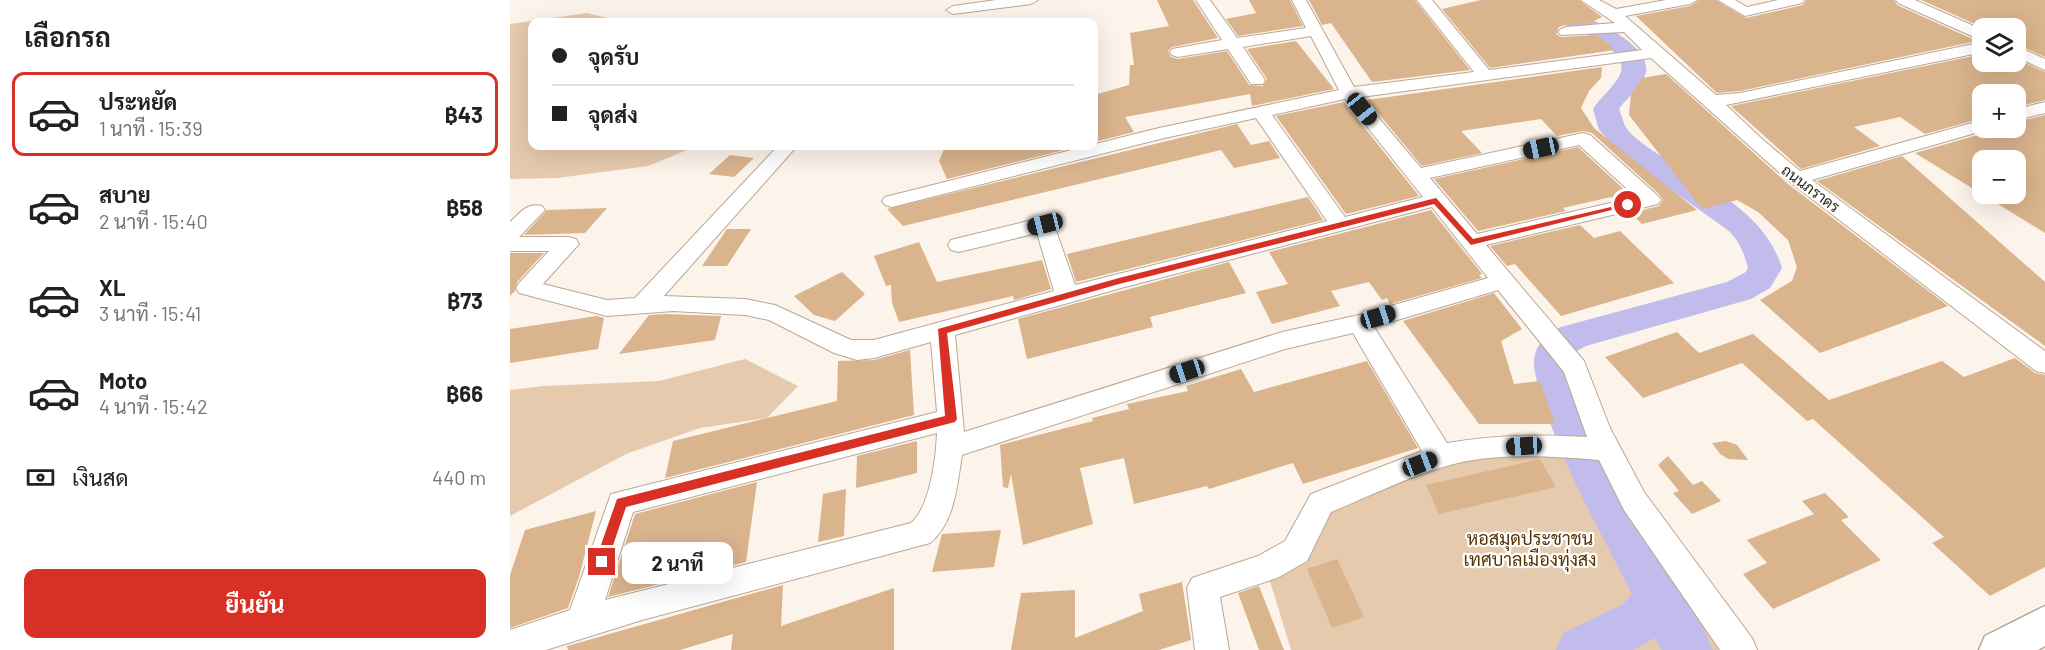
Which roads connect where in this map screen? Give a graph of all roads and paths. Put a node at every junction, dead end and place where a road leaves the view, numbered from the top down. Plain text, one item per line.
1 (1025, 0) edge
2 (1203, 0) edge
3 (1299, 0) edge
4 (1424, 0) edge
5 (1588, 0) edge
6 (1690, 0) edge
7 (1725, 0) edge
8 (1797, 0) edge
9 (1903, 0) edge
10 (953, 10) dead end
11 (1609, 25) junction
12 (1314, 31) junction
13 (1972, 31) edge
14 (1566, 32) dead end
15 (1232, 43) junction
16 (1972, 49) edge
17 (1178, 52) dead end
18 (1649, 54) junction
19 (2026, 56) edge
20 (2045, 65) edge
21 (1485, 75) junction
22 (1257, 80) dead end
23 (1349, 93) junction
24 (1712, 101) junction
25 (2045, 107) edge
26 (1260, 111) junction
27 (2026, 112) edge
28 (1972, 128) edge
29 (784, 150) edge
30 (1415, 175) junction
31 (1797, 178) junction
32 (891, 201) dead end
33 (1436, 201) junction
34 (535, 210) dead end
35 (1340, 225) junction
36 (510, 234) edge
37 (1471, 242) junction
38 (510, 244) edge
39 (959, 245) dead end
40 (1503, 281) junction
41 (1067, 296) junction
42 (643, 304) junction
43 (1359, 323) junction
44 (942, 331) junction
45 (2045, 364) edge
46 (951, 419) junction
47 (950, 448) junction
48 (1594, 448) junction
49 (1440, 456) junction
50 (582, 622) junction
51 (2045, 625) edge
52 (510, 646) edge
53 (1212, 650) edge
54 (1740, 650) edge
55 (1999, 650) edge

1 - 10 street
2 - 15 street
3 - 12 street
4 - 21 street
5 - 11 street, ถนนภราดร
6 - 11 street
7 - 8 street
9 - 13 street
11 - 14 street
11 - 18 street, ถนนภราดร
12 - 15 street
12 - 23 street
15 - 17 street
15 - 22 street
16 - 24 street
18 - 21 street
18 - 24 street, ถนนภราดร
19 - 20 street
21 - 23 street
23 - 26 street
23 - 30 street
24 - 31 street, ถนนภราดร
25 - 27 street
26 - 32 street
26 - 35 street
28 - 31 street
29 - 42 street
30 - 33 street
30 - 37 street
31 - 45 street, ถนนภราดร
33 - 35 street
33 - 37 street
34 - 36 street
35 - 41 street
37 - 40 street
38 - 42 street
39 - 41 street
40 - 43 street
40 - 48 street
41 - 44 street
42 - 44 street
43 - 47 street
43 - 49 street
44 - 46 street
46 - 47 street
46 - 50 street
47 - 50 street
48 - 49 street
48 - 54 street
49 - 53 street
50 - 52 street
51 - 55 street

